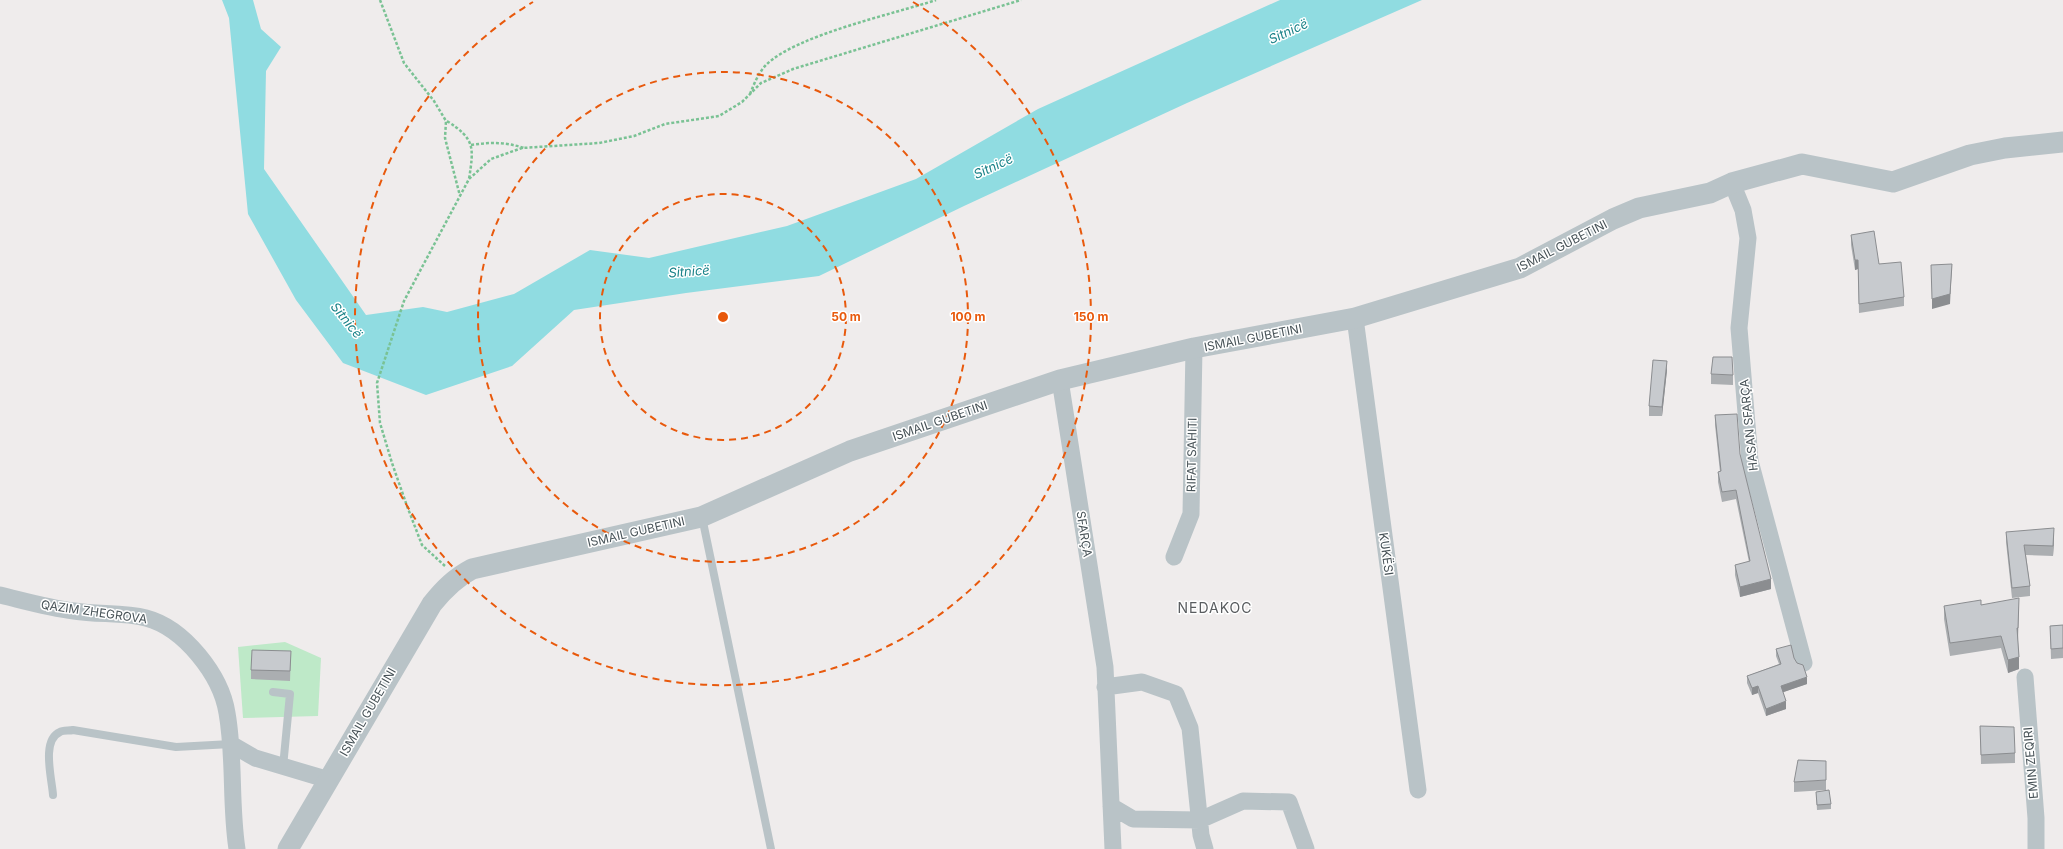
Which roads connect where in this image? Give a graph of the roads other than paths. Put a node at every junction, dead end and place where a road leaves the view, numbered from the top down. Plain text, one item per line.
1 (2063, 142) edge
2 (1732, 183) junction
3 (1355, 318) junction
4 (1194, 348) junction
5 (1060, 380) junction
6 (701, 517) junction
7 (1174, 557) dead end
8 (0, 595) edge
9 (1804, 663) dead end
10 (2025, 677) dead end
11 (1105, 687) junction
12 (273, 692) dead end
13 (231, 744) junction
14 (283, 767) junction
15 (329, 780) junction
16 (1418, 790) dead end
17 (53, 795) dead end
18 (1111, 806) junction
19 (1200, 820) junction
20 (237, 849) edge
21 (288, 849) edge
22 (771, 849) edge
23 (1113, 849) edge
24 (1205, 849) edge
25 (1306, 849) edge
26 (2036, 849) edge

1 - 2 street, ISMAIL GUBETINI
2 - 3 street, ISMAIL GUBETINI
2 - 9 street, HASAN SFARÇA
3 - 4 street, ISMAIL GUBETINI
3 - 16 street, KUKËSI
4 - 5 street, ISMAIL GUBETINI
4 - 7 street, RIFAT SAHITI
5 - 6 street, ISMAIL GUBETINI
5 - 11 street, SFARÇA
6 - 15 street, ISMAIL GUBETINI
6 - 22 lane
8 - 13 street, QAZIM ZHEGROVA
10 - 26 street, EMIN ZEQIRI
11 - 18 street, SFARÇA
11 - 19 street
12 - 14 lane
13 - 14 street
13 - 17 lane
13 - 20 street, QAZIM ZHEGROVA
14 - 15 street
15 - 21 street, ISMAIL GUBETINI
18 - 19 street
18 - 23 street, SFARÇA
19 - 24 street
19 - 25 street

